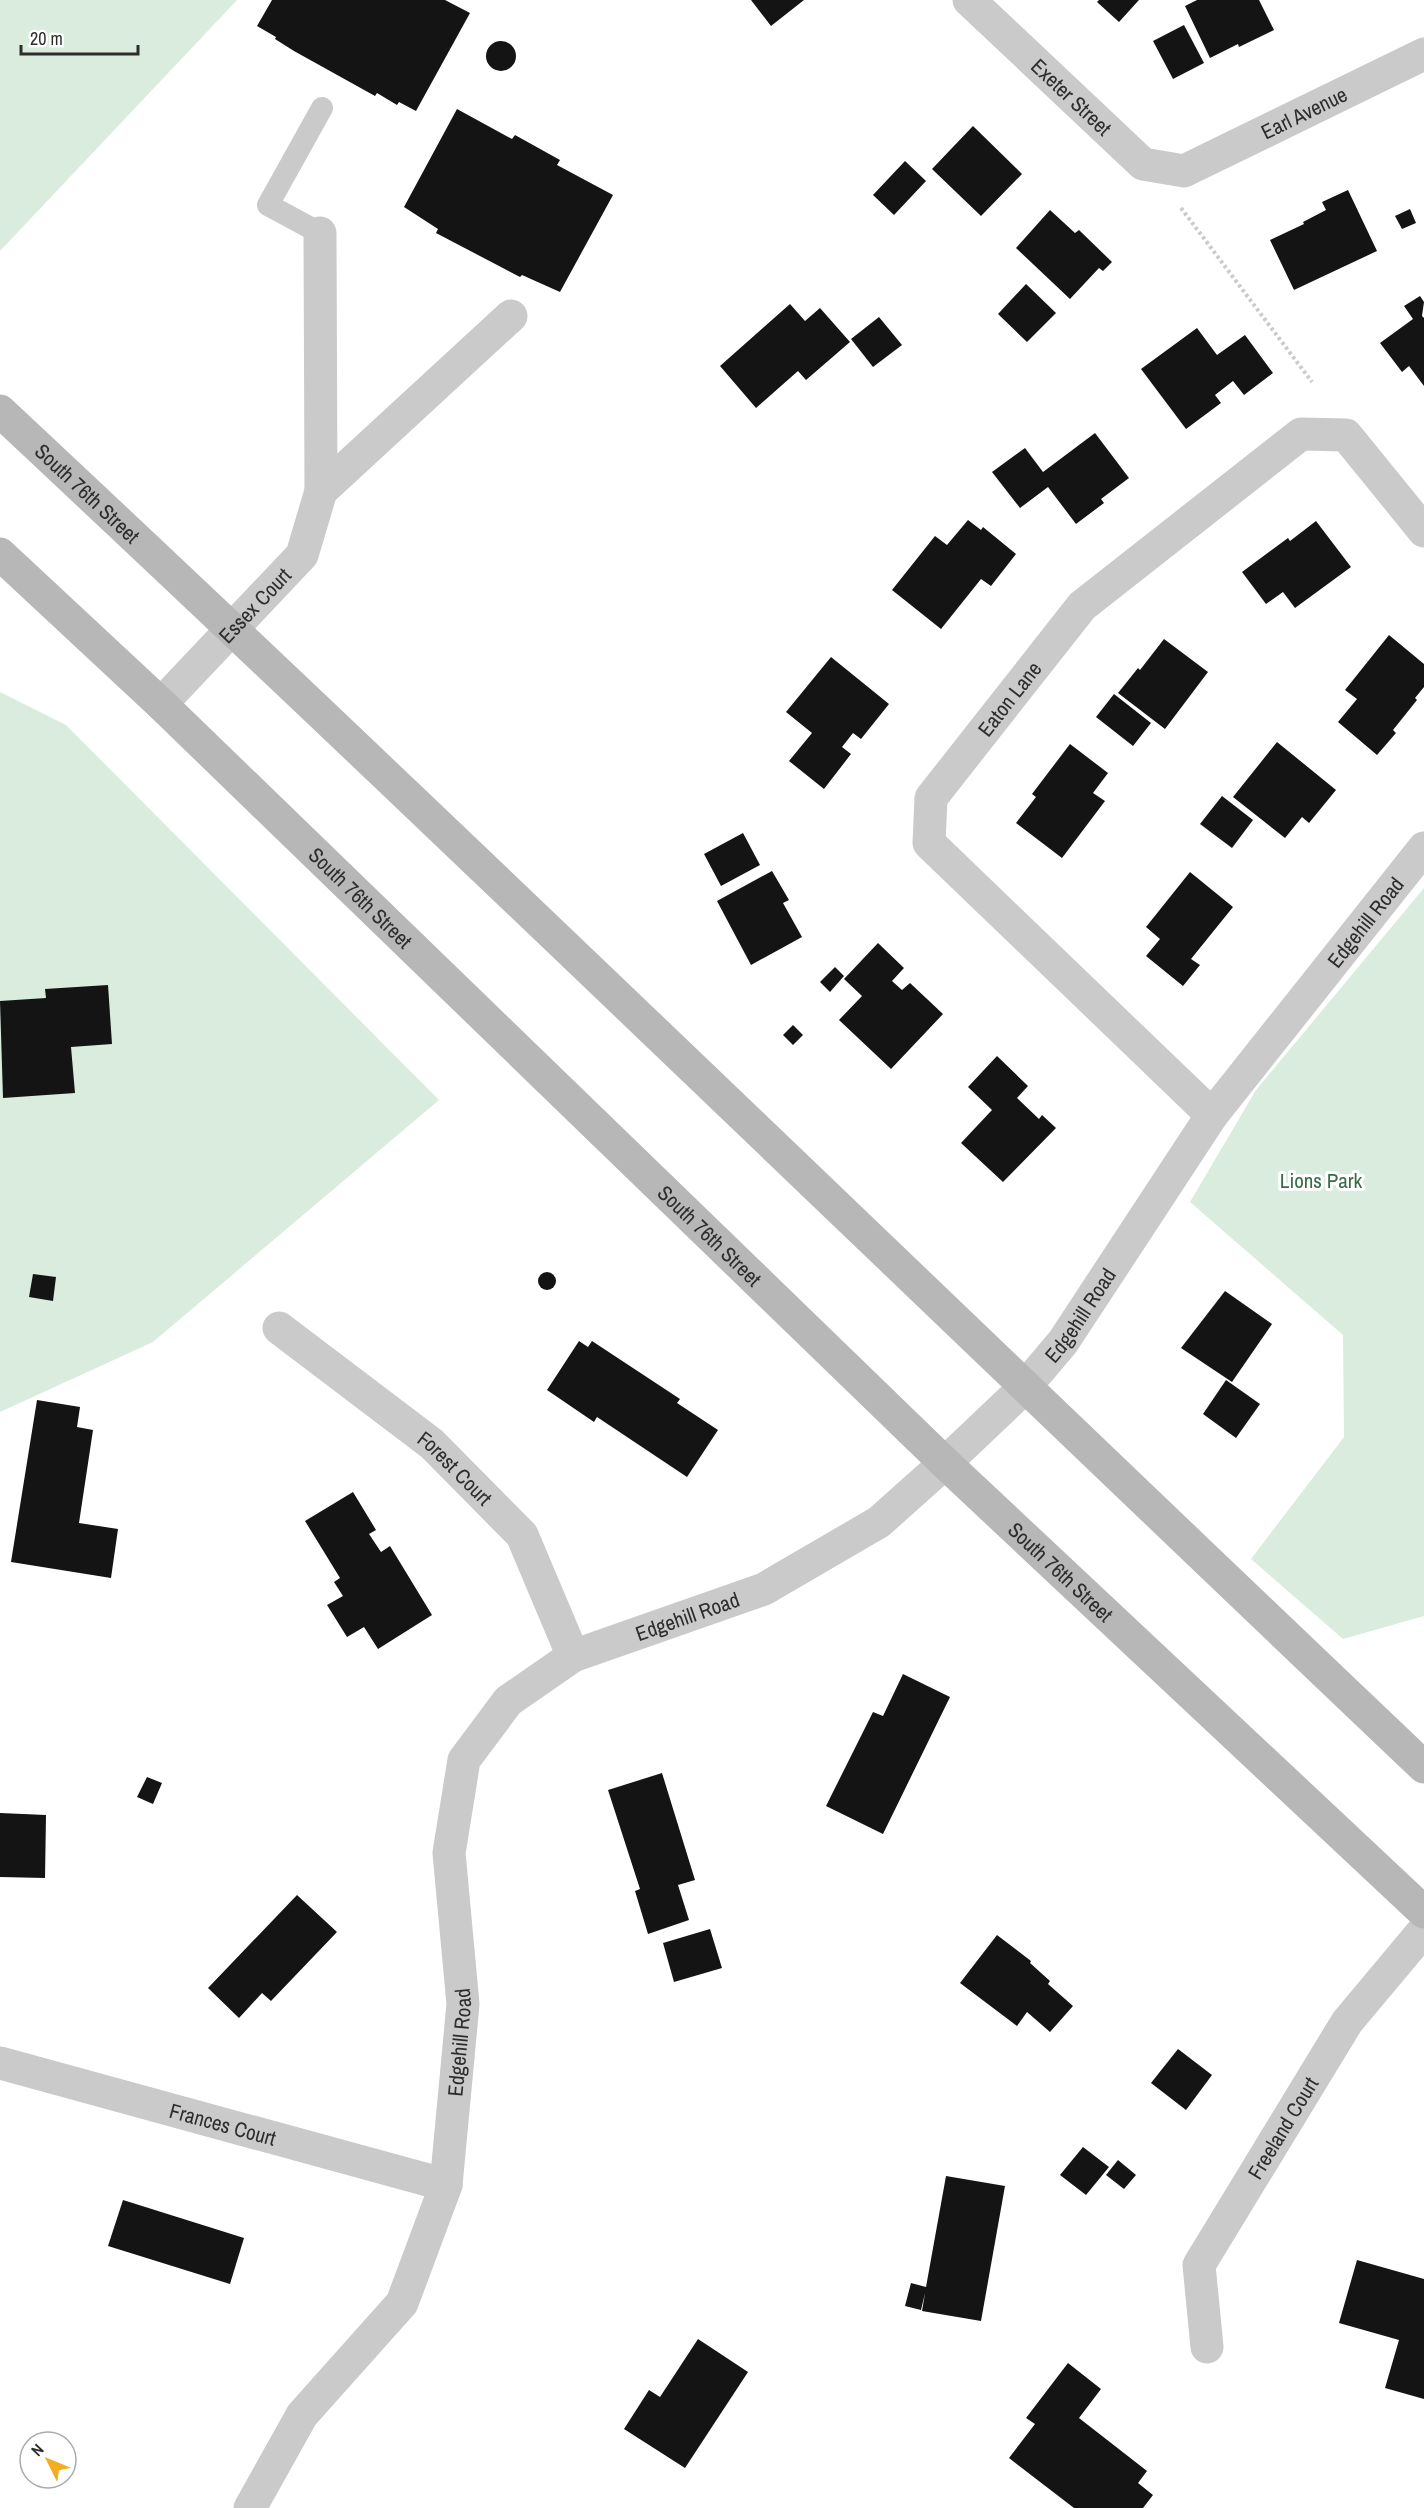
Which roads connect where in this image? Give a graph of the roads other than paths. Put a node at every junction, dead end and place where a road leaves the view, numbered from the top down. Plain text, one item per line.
1 (969, 0) edge
2 (1424, 54) edge
3 (322, 108) dead end
4 (1184, 171) joint
5 (320, 233) joint
6 (511, 316) dead end
7 (0, 411) edge
8 (321, 491) junction
9 (1424, 531) edge
10 (0, 554) edge
11 (232, 628) junction
12 (161, 704) junction
13 (1424, 848) edge
14 (1212, 1115) junction
15 (279, 1329) dead end
16 (1024, 1388) junction
17 (945, 1463) junction
18 (573, 1656) junction
19 (1424, 1767) edge
20 (1424, 1912) edge
21 (1424, 1930) edge
22 (0, 2063) edge
23 (446, 2185) junction
24 (1207, 2347) dead end
25 (250, 2508) edge

1 - 4 street, Exeter Street
2 - 4 street, Earl Avenue
3 - 5 lane
5 - 8 street, Essex Court
6 - 8 street
7 - 11 main road, South 76th Street
8 - 11 street, Essex Court
9 - 14 street, Eaton Lane
10 - 12 main road, South 76th Street
11 - 12 street, Essex Court
11 - 16 main road, South 76th Street
12 - 17 main road, South 76th Street
13 - 14 street, Edgehill Road
14 - 16 street, Edgehill Road
15 - 18 street, Forest Court
16 - 17 street, Edgehill Road
16 - 19 main road, South 76th Street
17 - 18 street, Edgehill Road
17 - 20 main road, South 76th Street
18 - 23 street, Edgehill Road
21 - 24 street, Freeland Court
22 - 23 street, Frances Court
23 - 25 street, Edgehill Road

